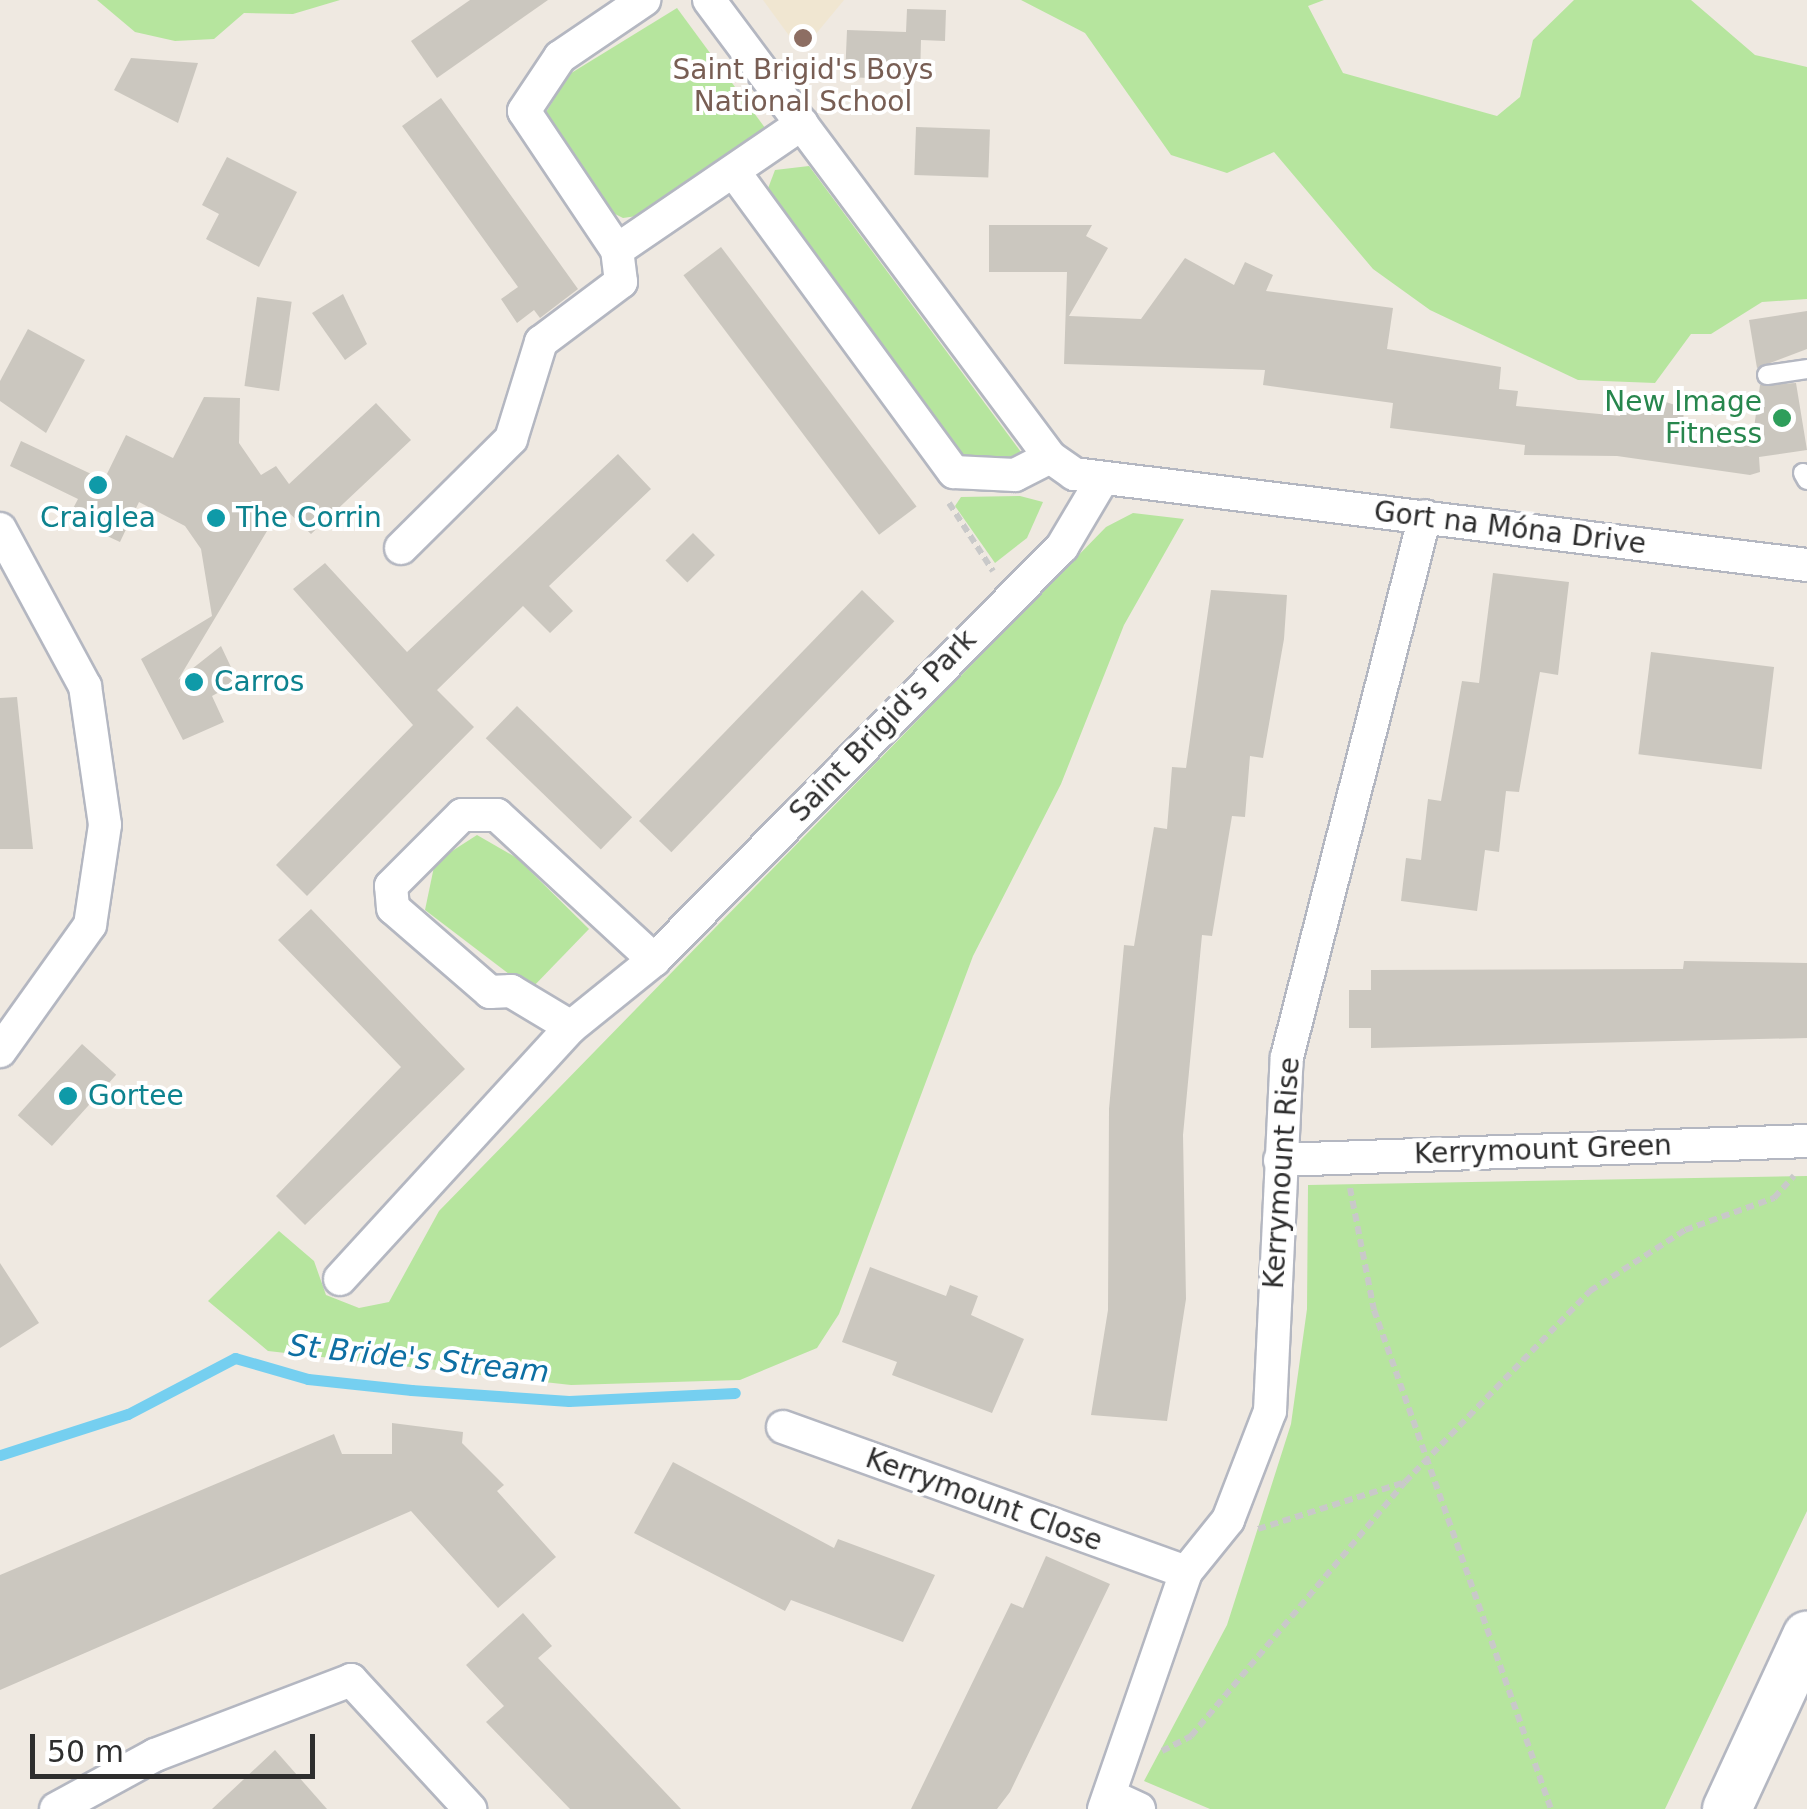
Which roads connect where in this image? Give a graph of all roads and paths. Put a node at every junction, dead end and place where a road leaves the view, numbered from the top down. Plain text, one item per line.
1 (644, 0) edge
2 (710, 0) edge
3 (802, 124) junction
4 (737, 176) junction
5 (619, 259) junction
6 (1807, 369) edge
7 (1767, 374) dead end
8 (1050, 457) junction
9 (954, 472) junction
10 (1100, 484) junction
11 (1425, 516) junction
12 (0, 530) edge
13 (402, 548) dead end
14 (1807, 565) edge
15 (1012, 595) junction
16 (654, 960) junction
17 (571, 1026) junction
18 (0, 1050) edge
19 (1807, 1141) edge
20 (1354, 1157) junction
21 (1280, 1160) junction
22 (1807, 1162) edge
23 (340, 1278) dead end
24 (783, 1427) dead end
25 (1425, 1460) junction
26 (1405, 1482) junction
27 (1228, 1520) junction
28 (1186, 1572) junction
29 (1807, 1636) edge
30 (1119, 1797) edge
31 (56, 1809) edge
32 (470, 1809) edge
33 (1551, 1809) edge
34 (1728, 1809) edge

1 - 5 street
2 - 3 street
3 - 4 street
3 - 8 street
4 - 5 street
4 - 9 street
5 - 13 street
6 - 7 lane
8 - 9 street
8 - 10 street
9 - 15 path
10 - 11 street, Gort na Móna Drive
10 - 15 street, Saint Brigid's Park
11 - 14 street, Gort na Móna Drive
11 - 21 street, Kerrymount Rise
12 - 18 street
15 - 16 street, Saint Brigid's Park
16 - 17 street, Saint Brigid's Park
16 - 17 street
17 - 23 street, Saint Brigid's Park
19 - 20 street, Kerrymount Green
20 - 21 street, Kerrymount Green
20 - 25 path
21 - 27 street, Kerrymount Rise
22 - 25 path
24 - 28 street, Kerrymount Close
25 - 26 path
25 - 33 path
26 - 27 path
26 - 30 path
27 - 28 street, Kerrymount Rise
28 - 30 street, Kerrymount Rise
29 - 34 main road
31 - 32 street

